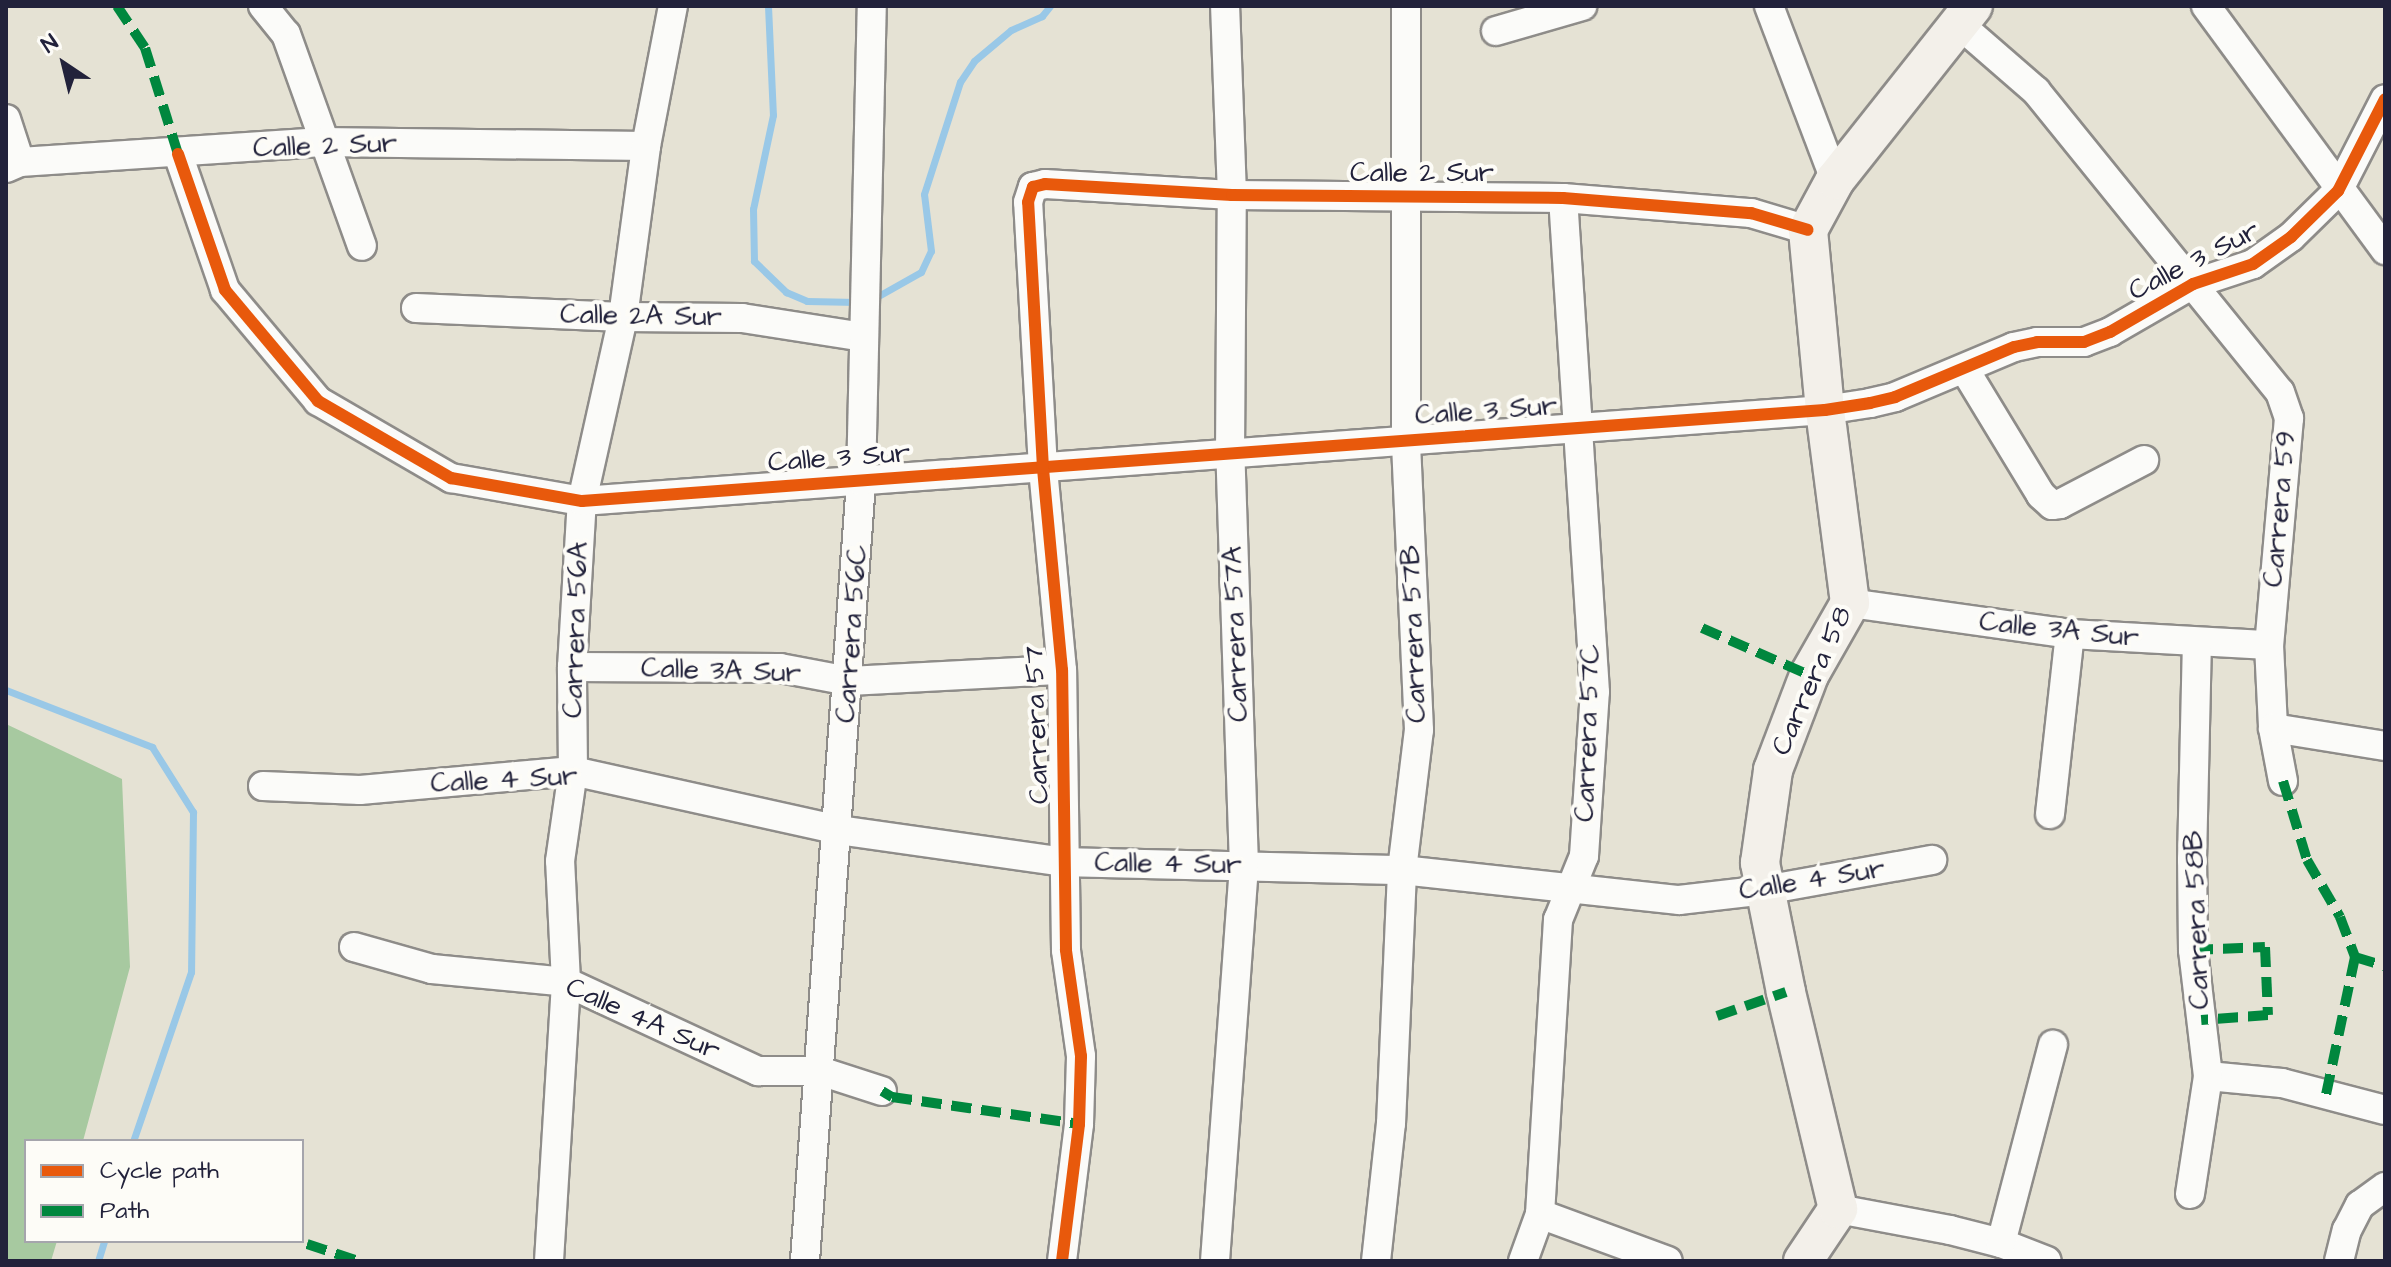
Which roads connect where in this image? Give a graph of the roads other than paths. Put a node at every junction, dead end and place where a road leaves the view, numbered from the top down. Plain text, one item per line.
1 (263, 6) edge
2 (673, 6) edge
3 (872, 6) edge
4 (1225, 6) edge
5 (1406, 6) edge
6 (1582, 6) edge
7 (1769, 6) edge
8 (2206, 6) edge
9 (1966, 15) edge
10 (1496, 31) dead end
11 (2385, 99) edge
12 (6, 119) edge
13 (322, 142) junction
14 (646, 146) junction
15 (178, 154) junction
16 (13, 165) edge
17 (1835, 180) junction
18 (1033, 187) joint
19 (2338, 191) junction
20 (1232, 195) junction
21 (1406, 198) junction
22 (1563, 198) junction
23 (1808, 230) junction
24 (362, 246) dead end
25 (2385, 250) edge
26 (2193, 284) junction
27 (416, 308) dead end
28 (623, 317) junction
29 (864, 337) junction
30 (1965, 370) junction
31 (1825, 410) junction
32 (1578, 428) junction
33 (1406, 441) junction
34 (1230, 454) junction
35 (2144, 460) dead end
36 (1043, 468) junction
37 (861, 481) junction
38 (582, 501) junction
39 (1850, 603) junction
40 (2070, 634) junction
41 (2197, 643) junction
42 (2269, 645) junction
43 (572, 667) junction
44 (1062, 670) junction
45 (849, 681) junction
46 (2273, 728) junction
47 (2385, 746) edge
48 (573, 771) junction
49 (2283, 781) dead end
50 (263, 786) dead end
51 (2050, 814) dead end
52 (839, 830) junction
53 (1932, 860) dead end
54 (1064, 862) junction
55 (1244, 866) junction
56 (1402, 870) junction
57 (1765, 890) junction
58 (1569, 891) junction
59 (354, 947) dead end
60 (566, 982) junction
61 (2053, 1045) dead end
62 (820, 1071) junction
63 (2208, 1076) junction
64 (882, 1091) dead end
65 (2385, 1110) edge
66 (2385, 1187) edge
67 (2190, 1194) dead end
68 (1838, 1209) junction
69 (1540, 1214) junction
70 (2001, 1243) junction
71 (549, 1261) edge
72 (805, 1261) edge
73 (1062, 1261) edge
74 (1215, 1261) edge
75 (1376, 1261) edge
76 (1523, 1261) edge
77 (1668, 1261) edge
78 (1803, 1261) edge
79 (2047, 1261) edge
80 (2339, 1261) edge

1 - 13 street
2 - 14 street, Carrera 56A
3 - 29 street, Carrera 56C
4 - 20 street, Carrera 57A
5 - 21 street, Carrera 57B
6 - 10 street
7 - 17 street
8 - 19 street
9 - 17 street
9 - 26 street, Carrera 59
11 - 19 street, Calle 3 Sur
12 - 16 street
13 - 14 street, Calle 2 Sur
13 - 15 street, Calle 2 Sur
13 - 24 street
14 - 28 street, Carrera 56A
15 - 16 street, Calle 2 Sur
15 - 38 street, Calle 3 Sur
17 - 23 street
18 - 20 street, Calle 2 Sur
18 - 36 street, Carrera 57
19 - 25 street
19 - 26 street, Calle 3 Sur
20 - 21 street, Calle 2 Sur
20 - 34 street, Carrera 57A
21 - 22 street, Calle 2 Sur
21 - 33 street, Carrera 57B
22 - 23 street, Calle 2 Sur
22 - 32 street, Carrera 57C
23 - 31 street, Carrera 58
26 - 30 street, Calle 3 Sur
26 - 42 street, Carrera 59
27 - 28 street, Calle 2A Sur
28 - 29 street, Calle 2A Sur
28 - 38 street, Carrera 56A
29 - 37 street, Carrera 56C
30 - 31 street, Calle 3 Sur
30 - 35 street
31 - 32 street, Calle 3 Sur
31 - 39 street, Carrera 58
32 - 33 street, Calle 3 Sur
32 - 58 street, Carrera 57C
33 - 34 street, Calle 3 Sur
33 - 56 street, Carrera 57B
34 - 36 street, Calle 3 Sur
34 - 55 street, Carrera 57A
36 - 37 street, Calle 3 Sur
36 - 44 street, Carrera 57
37 - 38 street, Calle 3 Sur
37 - 45 street, Carrera 56C
38 - 43 street, Carrera 56A
39 - 40 street, Calle 3A Sur
39 - 57 street, Carrera 58
40 - 41 street, Calle 3A Sur
40 - 51 street
41 - 42 street, Calle 3A Sur
41 - 63 street, Carrera 58B
42 - 46 street, Carrera 59
43 - 45 street, Calle 3A Sur
43 - 48 street, Carrera 56A
44 - 45 street, Calle 3A Sur
44 - 54 street, Carrera 57
45 - 52 street, Carrera 56C
46 - 47 street
46 - 49 street, Carrera 59
48 - 50 street, Calle 4 Sur
48 - 52 street, Calle 4 Sur
48 - 60 street, Carrera 56A
52 - 54 street, Calle 4 Sur
52 - 62 street, Carrera 56C
53 - 57 street, Calle 4 Sur
54 - 55 street, Calle 4 Sur
54 - 73 street, Carrera 57
55 - 56 street, Calle 4 Sur
55 - 74 street, Carrera 57A
56 - 58 street, Calle 4 Sur
56 - 75 street, Carrera 57B
57 - 58 street, Calle 4 Sur
57 - 68 street, Carrera 58
58 - 69 street, Carrera 57C
59 - 60 street, Calle 4A Sur
60 - 62 street, Calle 4A Sur
60 - 71 street, Carrera 56A
61 - 70 street
62 - 64 street, Calle 4A Sur
62 - 72 street, Carrera 56C
63 - 65 street
63 - 67 street, Carrera 58B
66 - 80 street
68 - 70 street
68 - 78 street
69 - 76 street, Carrera 57C
69 - 77 street
70 - 79 street

